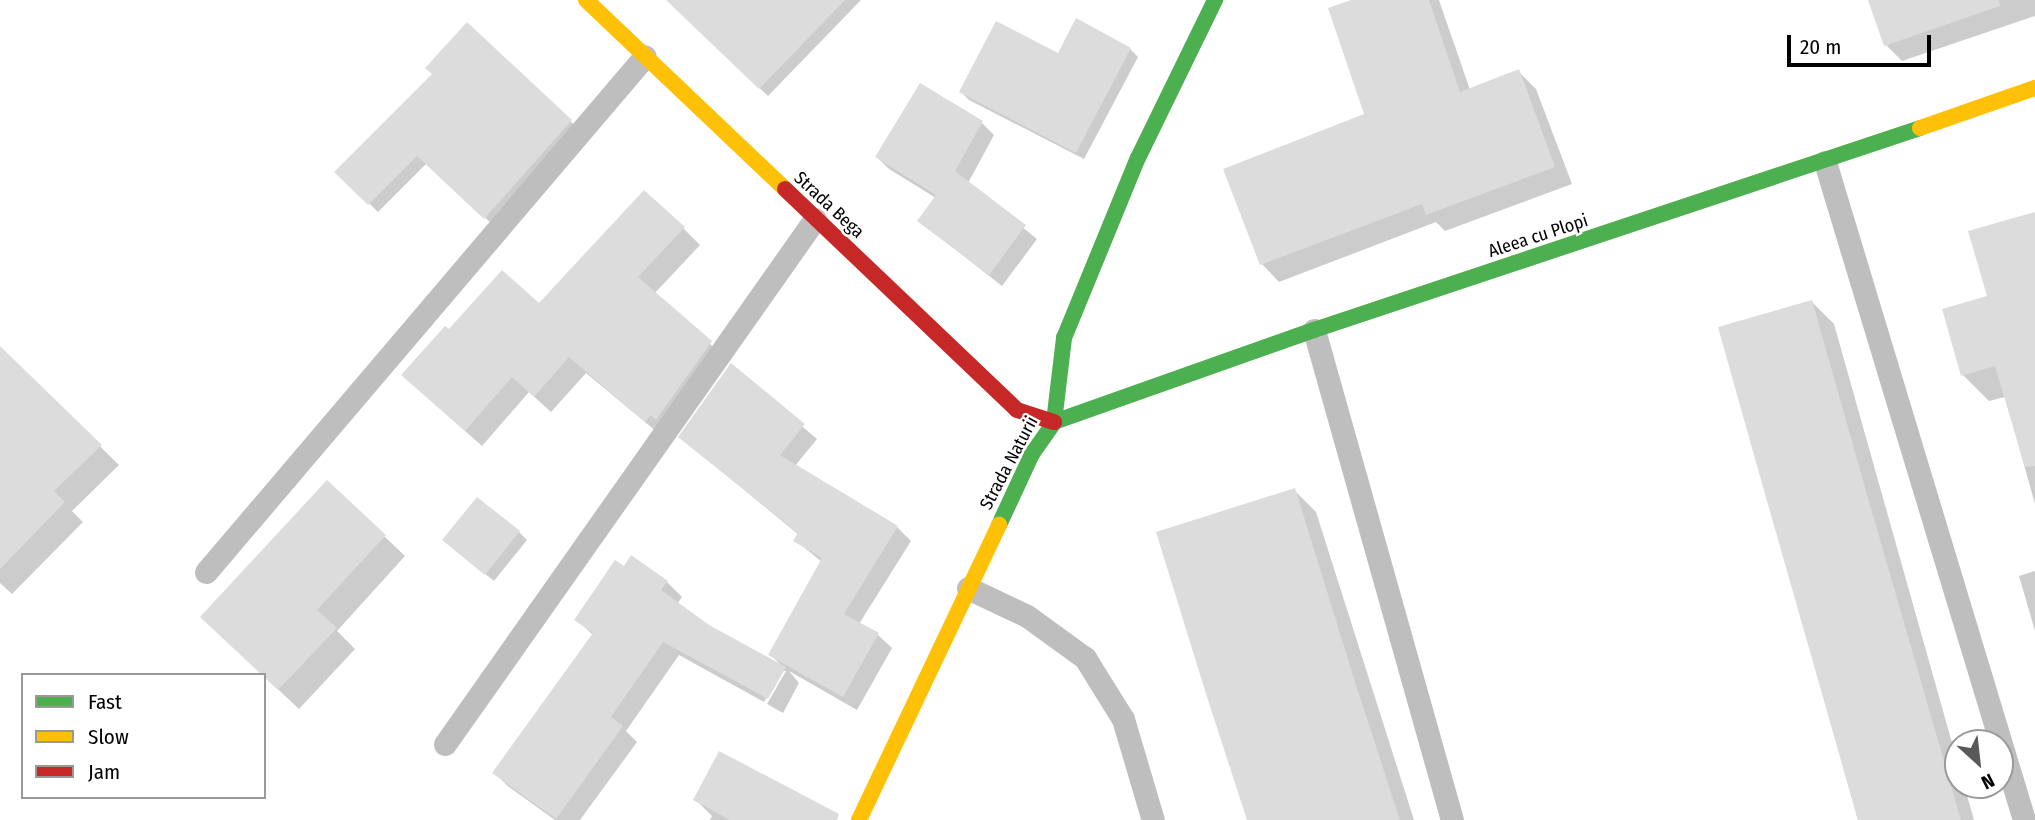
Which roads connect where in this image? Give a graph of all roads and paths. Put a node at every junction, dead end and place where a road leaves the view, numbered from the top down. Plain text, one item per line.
1 (586, 0) edge
2 (1215, 0) edge
3 (645, 56) junction
4 (2035, 88) edge
5 (1825, 162) junction
6 (815, 219) junction
7 (1314, 330) junction
8 (1054, 422) junction
9 (206, 572) dead end
10 (968, 589) junction
11 (446, 744) dead end
12 (859, 820) edge
13 (1153, 820) edge
14 (1452, 820) edge
15 (2024, 820) edge

1 - 3 street, Strada Bega
2 - 8 street, Strada Naturii
3 - 6 street, Strada Bega
3 - 9 lane
4 - 5 street, Aleea cu Plopi
5 - 7 street, Aleea cu Plopi
5 - 15 lane
6 - 8 street, Strada Bega
6 - 11 lane
7 - 8 street, Aleea cu Plopi
7 - 14 lane
8 - 10 street, Strada Naturii
10 - 12 street, Strada Naturii
10 - 13 lane

